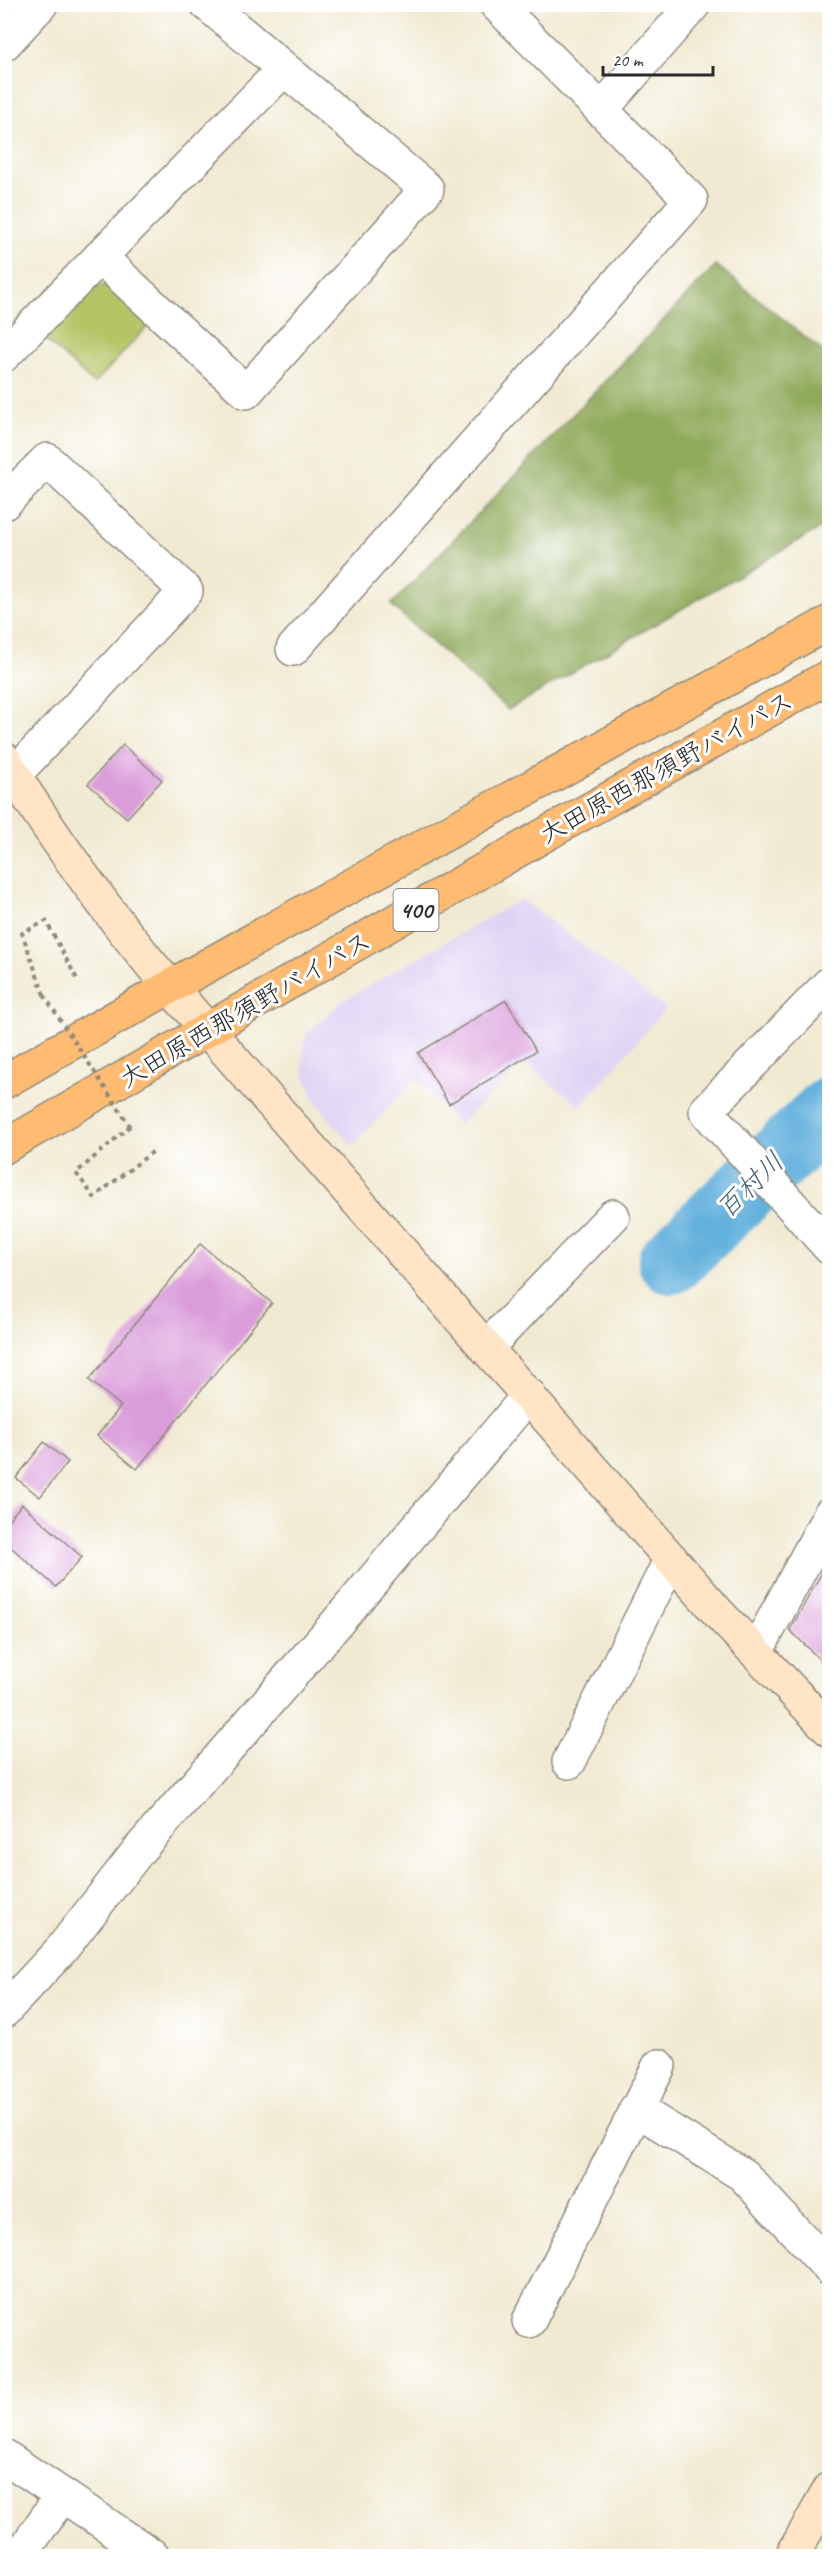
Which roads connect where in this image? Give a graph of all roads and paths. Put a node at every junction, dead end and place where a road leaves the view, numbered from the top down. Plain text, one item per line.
1 (41, 4) edge
2 (207, 4) edge
3 (496, 4) edge
4 (694, 4) edge
5 (4, 44) edge
6 (284, 69) junction
7 (601, 110) junction
8 (100, 257) junction
9 (4, 355) edge
10 (4, 503) edge
11 (830, 622) edge
12 (293, 649) dead end
13 (830, 676) edge
14 (9, 767) edge
15 (77, 979) dead end
16 (830, 983) edge
17 (169, 986) junction
18 (209, 1031) junction
19 (4, 1082) edge
20 (4, 1147) edge
21 (155, 1150) dead end
22 (613, 1216) dead end
23 (830, 1248) edge
24 (487, 1347) junction
25 (529, 1395) junction
26 (830, 1514) edge
27 (671, 1558) junction
28 (756, 1652) junction
29 (830, 1730) edge
30 (569, 1762) dead end
31 (4, 2011) edge
32 (659, 2066) dead end
33 (636, 2109) junction
34 (830, 2269) edge
35 (529, 2321) dead end
36 (4, 2456) edge
37 (830, 2488) edge
38 (62, 2495) junction
39 (20, 2556) edge
40 (153, 2556) edge
41 (792, 2556) edge

1 - 5 street
2 - 6 street
3 - 7 street
4 - 7 street
6 - 8 street
6 - 8 street
7 - 12 street
8 - 9 street
10 - 14 street
11 - 17 highway, 大田原西那須野バイパス / 400
13 - 18 highway, 大田原西那須野バイパス / 400
14 - 17 street
15 - 21 path, bridge
16 - 23 street
17 - 18 street
17 - 19 highway, 大田原西那須野バイパス / 400
18 - 20 highway, 大田原西那須野バイパス / 400
18 - 24 street
22 - 24 street
24 - 25 street
25 - 27 street
25 - 31 street
26 - 28 street
27 - 28 street
27 - 30 street
28 - 29 street
32 - 33 street
33 - 34 street
33 - 35 street
36 - 38 street
37 - 41 street
38 - 39 street
38 - 40 street

